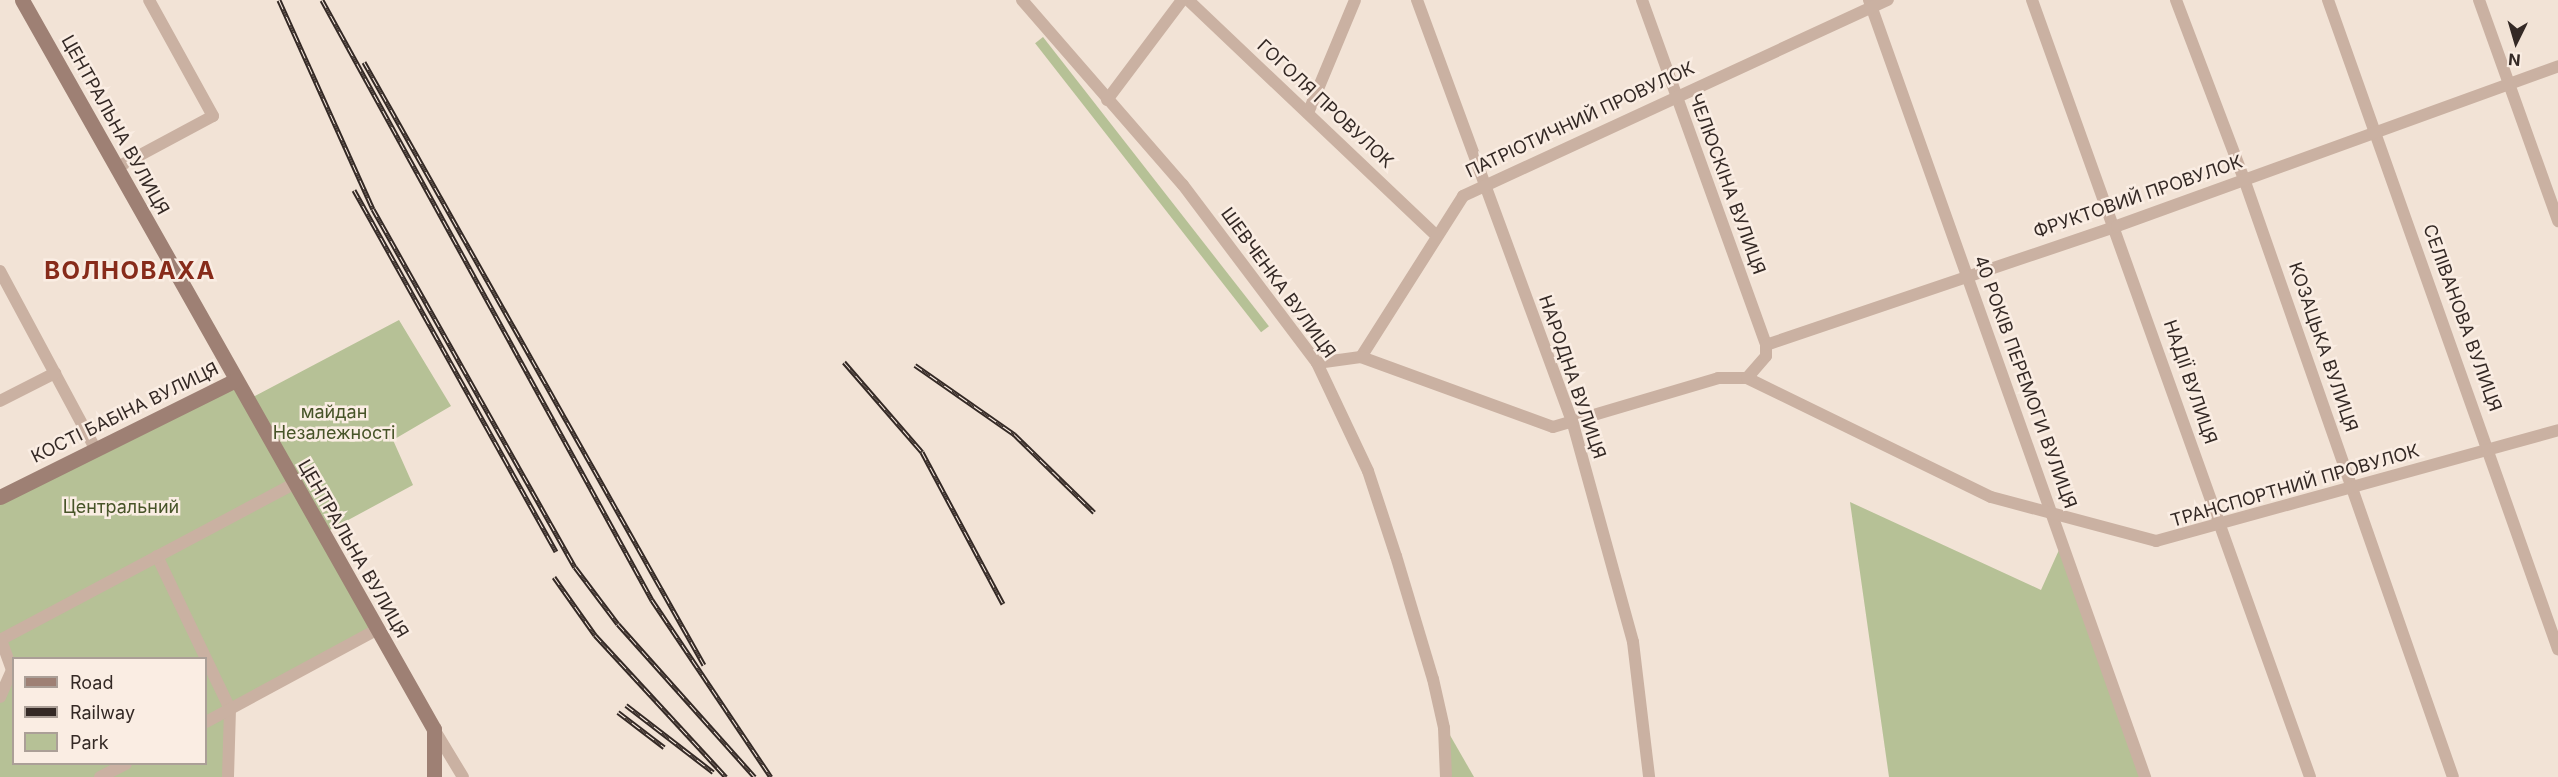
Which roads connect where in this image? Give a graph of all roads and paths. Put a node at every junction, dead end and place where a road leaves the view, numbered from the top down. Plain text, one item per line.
1 (22, 0) edge
2 (149, 0) edge
3 (1022, 0) edge
4 (1182, 0) edge
5 (1188, 0) edge
6 (1354, 0) edge
7 (1417, 0) edge
8 (1642, 0) edge
9 (1887, 0) edge
10 (2032, 0) edge
11 (2176, 0) edge
12 (2328, 0) edge
13 (2479, 0) edge
14 (1870, 3) edge
15 (2558, 66) edge
16 (2509, 84) junction
17 (1675, 94) junction
18 (1107, 100) junction
19 (1308, 113) junction
20 (2376, 132) junction
21 (116, 168) junction
22 (2244, 179) junction
23 (1485, 185) junction
24 (2558, 220) edge
25 (2117, 226) junction
26 (1436, 235) junction
27 (0, 271) edge
28 (1967, 274) junction
29 (1766, 345) junction
30 (1361, 357) junction
31 (1317, 363) junction
32 (55, 373) junction
33 (1748, 378) junction
34 (236, 380) junction
35 (0, 401) edge
36 (1573, 424) junction
37 (2558, 430) edge
38 (2489, 449) junction
39 (96, 450) junction
40 (293, 484) junction
41 (2353, 488) junction
42 (0, 497) edge
43 (2053, 513) junction
44 (2220, 524) junction
45 (156, 556) junction
46 (376, 630) junction
47 (0, 639) edge
48 (2558, 649) edge
49 (205, 657) edge
50 (207, 661) edge
51 (0, 697) edge
52 (230, 709) junction
53 (207, 721) edge
54 (434, 729) junction
55 (124, 765) edge
56 (100, 777) edge
57 (228, 777) edge
58 (434, 777) edge
59 (462, 777) edge
60 (1446, 777) edge
61 (1649, 777) edge
62 (2145, 777) edge
63 (2310, 777) edge
64 (2453, 777) edge

1 - 21 main road, ЦЕНТРАЛЬНА ВУЛИЦЯ
2 - 21 street
3 - 18 street, ШЕВЧЕНКА ВУЛИЦЯ
4 - 18 street
5 - 19 street, ГОГОЛЯ ПРОВУЛОК
6 - 19 street
7 - 23 street, НАРОДНА ВУЛИЦЯ
8 - 17 street, ЧЕЛЮСКІНА ВУЛИЦЯ
9 - 14 street, ПАТРІОТИЧНИЙ ПРОВУЛОК
10 - 25 street, НАДІЇ ВУЛИЦЯ
11 - 22 street, КОЗАЦЬКА ВУЛИЦЯ
12 - 20 street, СЕЛІВАНОВА ВУЛИЦЯ
13 - 16 street
14 - 17 street, ПАТРІОТИЧНИЙ ПРОВУЛОК
14 - 28 street, 40 РОКІВ ПЕРЕМОГИ ВУЛИЦЯ
15 - 16 street, ФРУКТОВИЙ ПРОВУЛОК
16 - 20 street, ФРУКТОВИЙ ПРОВУЛОК
16 - 24 street
17 - 23 street, ПАТРІОТИЧНИЙ ПРОВУЛОК
17 - 29 street, ЧЕЛЮСКІНА ВУЛИЦЯ
18 - 31 street, ШЕВЧЕНКА ВУЛИЦЯ
19 - 26 street, ГОГОЛЯ ПРОВУЛОК
20 - 22 street, ФРУКТОВИЙ ПРОВУЛОК
20 - 38 street, СЕЛІВАНОВА ВУЛИЦЯ
21 - 34 main road, ЦЕНТРАЛЬНА ВУЛИЦЯ
22 - 25 street, ФРУКТОВИЙ ПРОВУЛОК
22 - 41 street, КОЗАЦЬКА ВУЛИЦЯ
23 - 26 street, ПАТРІОТИЧНИЙ ПРОВУЛОК
23 - 36 street, НАРОДНА ВУЛИЦЯ
25 - 28 street, ФРУКТОВИЙ ПРОВУЛОК
25 - 44 street, НАДІЇ ВУЛИЦЯ
26 - 30 street, ПАТРІОТИЧНИЙ ПРОВУЛОК
27 - 32 street
28 - 29 street, ФРУКТОВИЙ ПРОВУЛОК
28 - 43 street, 40 РОКІВ ПЕРЕМОГИ ВУЛИЦЯ
29 - 33 street
30 - 31 street
30 - 36 street
31 - 60 street, ШЕВЧЕНКА ВУЛИЦЯ
32 - 35 street
32 - 39 street
33 - 36 street
33 - 43 street, ТРАНСПОРТНИЙ ПРОВУЛОК
34 - 39 main road, КОСТІ БАБІНА ВУЛИЦЯ
34 - 40 main road, ЦЕНТРАЛЬНА ВУЛИЦЯ
36 - 61 street, НАРОДНА ВУЛИЦЯ
37 - 38 street, ТРАНСПОРТНИЙ ПРОВУЛОК
38 - 41 street, ТРАНСПОРТНИЙ ПРОВУЛОК
38 - 48 street, СЕЛІВАНОВА ВУЛИЦЯ
39 - 42 main road, КОСТІ БАБІНА ВУЛИЦЯ
40 - 45 street
40 - 46 main road, ЦЕНТРАЛЬНА ВУЛИЦЯ
41 - 44 street, ТРАНСПОРТНИЙ ПРОВУЛОК
41 - 64 street, КОЗАЦЬКА ВУЛИЦЯ
43 - 44 street, ТРАНСПОРТНИЙ ПРОВУЛОК
43 - 62 street, 40 РОКІВ ПЕРЕМОГИ ВУЛИЦЯ
44 - 63 street, НАДІЇ ВУЛИЦЯ
45 - 47 street
45 - 49 street
46 - 52 street
46 - 54 main road, ЦЕНТРАЛЬНА ВУЛИЦЯ
47 - 51 street
50 - 52 street
52 - 53 street
52 - 57 street
54 - 58 main road
54 - 59 street
55 - 56 street

